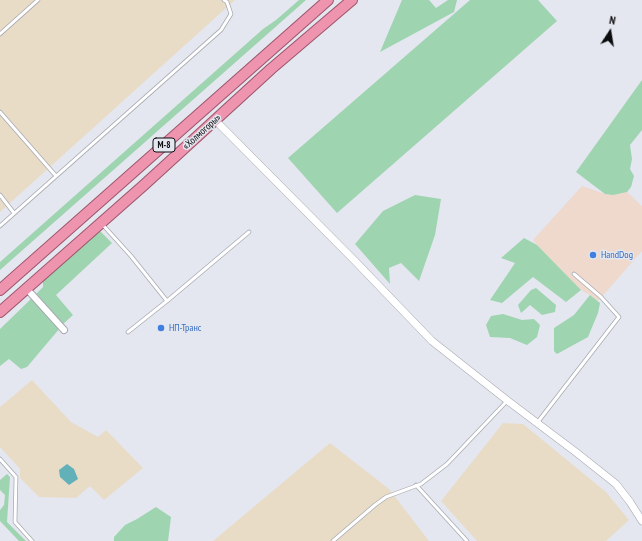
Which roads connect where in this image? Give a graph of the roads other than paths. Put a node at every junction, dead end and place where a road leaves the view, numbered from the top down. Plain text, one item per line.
1 (38, 0) edge
2 (224, 0) edge
3 (328, 0) edge
4 (352, 0) edge
5 (0, 34) edge
6 (0, 112) edge
7 (215, 120) junction
8 (56, 176) junction
9 (0, 195) edge
10 (14, 213) junction
11 (101, 223) junction
12 (0, 226) edge
13 (249, 232) dead end
14 (574, 274) dead end
15 (27, 289) junction
16 (0, 290) edge
17 (167, 301) junction
18 (0, 312) edge
19 (64, 330) dead end
20 (128, 332) dead end
21 (508, 401) junction
22 (537, 423) junction
23 (0, 459) edge
24 (416, 485) junction
25 (642, 521) edge
26 (32, 541) edge
27 (333, 541) edge
28 (467, 541) edge

1 - 5 lane
2 - 8 lane
3 - 16 highway, «Холмогоры» / М-8
4 - 7 highway, «Холмогоры» / М-8
6 - 8 lane
7 - 11 highway, «Холмогоры» / М-8
7 - 21 street
8 - 10 lane
9 - 10 lane
10 - 12 lane
11 - 15 highway, «Холмогоры» / М-8
11 - 17 lane
13 - 17 lane
14 - 22 lane
15 - 18 highway, «Холмогоры» / М-8
15 - 19 street
17 - 20 lane
21 - 22 street
21 - 24 lane
22 - 25 street
23 - 26 lane
24 - 27 lane
24 - 28 lane

